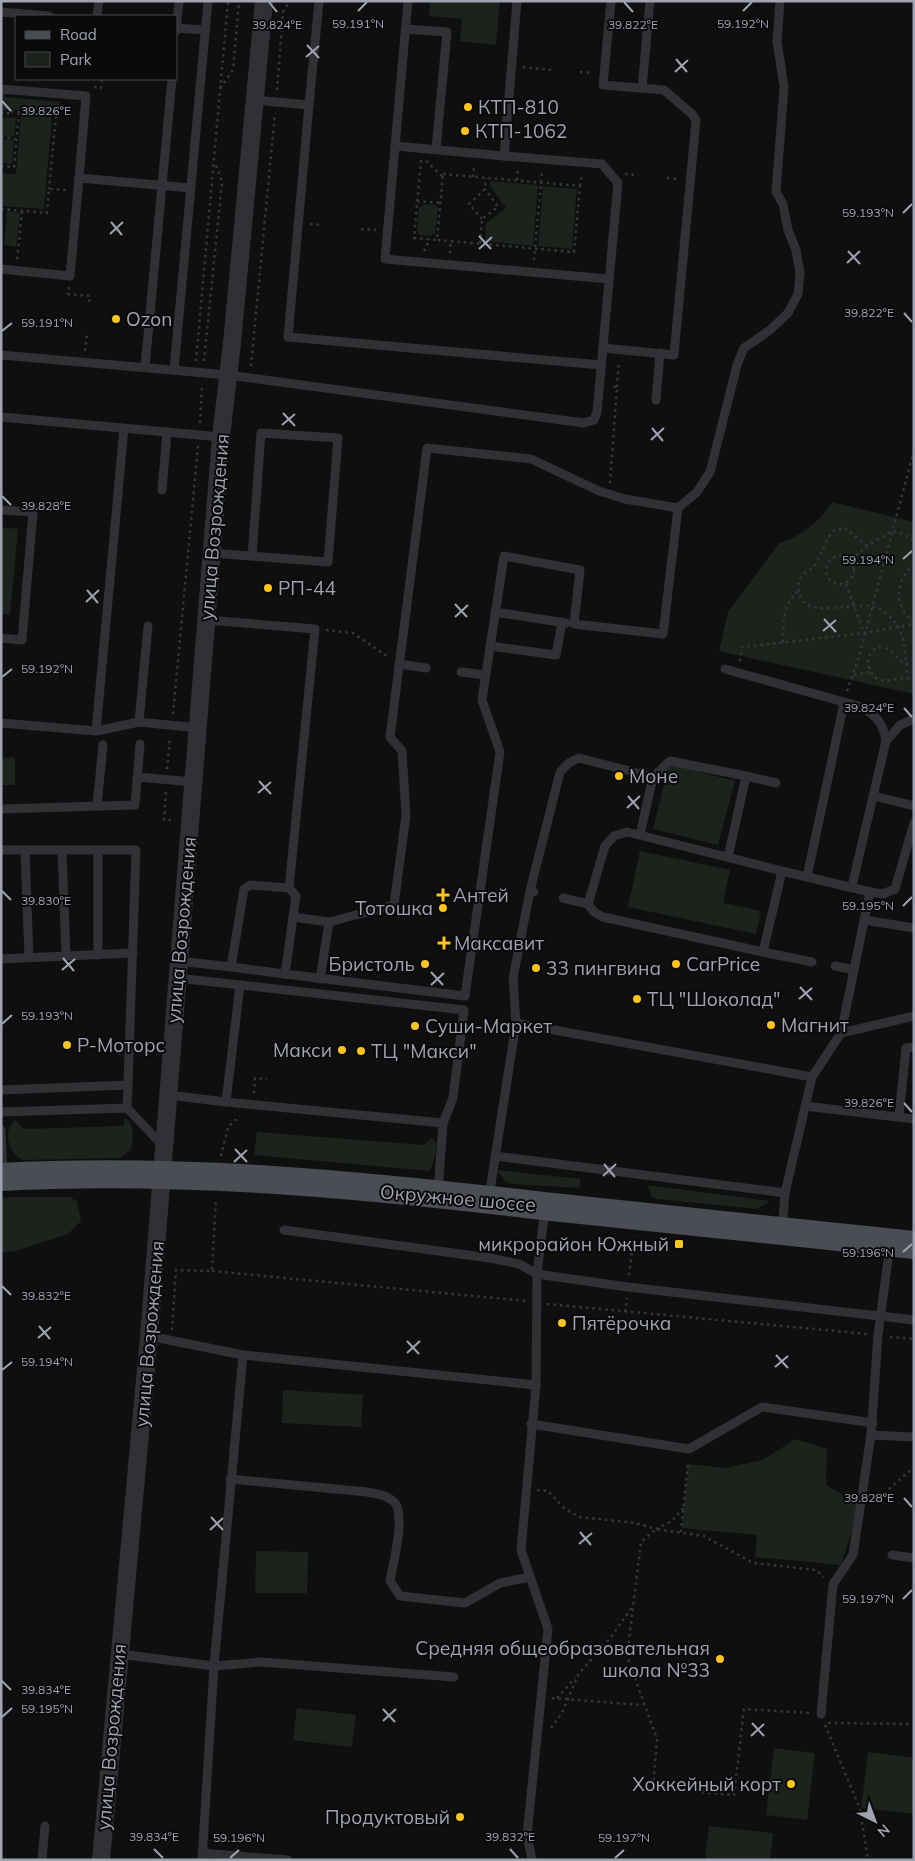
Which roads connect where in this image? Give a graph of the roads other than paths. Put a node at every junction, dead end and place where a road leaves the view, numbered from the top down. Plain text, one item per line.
1 (99, 1) edge
2 (179, 1) edge
3 (208, 1) edge
4 (264, 1) edge
5 (319, 1) edge
6 (408, 1) edge
7 (518, 1) edge
8 (611, 1) edge
9 (650, 1) edge
10 (780, 1) edge
11 (1, 12) edge
12 (37, 15) edge
13 (97, 15) edge
14 (178, 15) edge
15 (178, 29) edge
16 (406, 29) junction
17 (205, 30) junction
18 (172, 80) edge
19 (642, 88) junction
20 (1, 89) edge
21 (254, 100) junction
22 (309, 104) junction
23 (395, 146) junction
24 (436, 149) junction
25 (504, 156) junction
26 (79, 178) junction
27 (162, 186) junction
28 (191, 188) junction
29 (1, 269) edge
30 (609, 279) junction
31 (603, 348) junction
32 (660, 353) junction
33 (1, 355) edge
34 (601, 365) junction
35 (145, 368) junction
36 (174, 370) junction
37 (228, 375) junction
38 (656, 400) dead end
39 (1, 417) edge
40 (124, 428) junction
41 (168, 432) junction
42 (221, 437) junction
43 (162, 490) dead end
44 (678, 508) junction
45 (1, 510) edge
46 (212, 553) junction
47 (252, 556) junction
48 (495, 612) junction
49 (207, 620) junction
50 (562, 622) junction
51 (574, 624) junction
52 (148, 626) dead end
53 (1, 638) edge
54 (490, 646) junction
55 (399, 664) junction
56 (426, 668) dead end
57 (725, 669) dead end
58 (461, 672) dead end
59 (486, 675) junction
60 (844, 702) junction
61 (914, 719) edge
62 (139, 722) junction
63 (1, 723) edge
64 (198, 728) junction
65 (96, 731) junction
66 (886, 741) junction
67 (140, 744) dead end
68 (103, 745) dead end
69 (653, 776) junction
70 (746, 776) junction
71 (137, 777) junction
72 (194, 782) junction
73 (776, 783) dead end
74 (874, 796) junction
75 (98, 806) junction
76 (914, 806) edge
77 (1, 809) edge
78 (914, 823) edge
79 (640, 834) junction
80 (1, 850) edge
81 (62, 850) junction
82 (98, 850) junction
83 (25, 851) junction
84 (728, 857) junction
85 (782, 871) junction
86 (807, 877) junction
87 (852, 886) junction
88 (289, 888) junction
89 (870, 892) junction
90 (563, 898) dead end
91 (588, 904) junction
92 (294, 918) junction
93 (864, 920) junction
94 (329, 922) junction
95 (914, 928) edge
96 (763, 952) junction
97 (133, 953) junction
98 (98, 955) junction
99 (66, 956) junction
100 (29, 958) junction
101 (1, 959) edge
102 (812, 962) dead end
103 (835, 966) dead end
104 (231, 967) junction
105 (178, 969) junction
106 (854, 970) junction
107 (284, 974) junction
108 (320, 980) junction
109 (240, 985) junction
110 (914, 1016) edge
111 (516, 1023) junction
112 (841, 1032) junction
113 (914, 1047) edge
114 (812, 1077) junction
115 (128, 1085) junction
116 (1, 1090) edge
117 (168, 1095) junction
118 (226, 1102) junction
119 (805, 1106) junction
120 (127, 1108) junction
121 (1, 1112) edge
122 (898, 1116) junction
123 (914, 1119) edge
124 (443, 1123) junction
125 (1, 1130) edge
126 (495, 1156) junction
127 (164, 1160) junction
128 (2, 1177) edge
129 (785, 1193) junction
130 (438, 1195) junction
131 (489, 1199) junction
132 (545, 1206) junction
133 (284, 1230) dead end
134 (782, 1232) junction
135 (902, 1244) edge
136 (536, 1274) junction
137 (880, 1316) junction
138 (914, 1320) edge
139 (149, 1336) junction
140 (243, 1355) junction
141 (536, 1385) junction
142 (873, 1423) junction
143 (531, 1424) junction
144 (872, 1435) junction
145 (914, 1437) edge
146 (230, 1479) junction
147 (892, 1555) dead end
148 (914, 1558) edge
149 (530, 1577) junction
150 (118, 1654) junction
151 (214, 1666) junction
152 (454, 1677) dead end
153 (821, 1714) road end
154 (45, 1826) dead end
155 (202, 1857) edge
156 (42, 1860) edge
157 (101, 1860) edge
158 (288, 1860) edge
159 (532, 1860) edge

1 - 13 lane
2 - 14 lane
3 - 17 lane
4 - 21 street, улица Возрождения
5 - 22 lane
6 - 16 lane
7 - 25 lane
8 - 19 lane
9 - 19 lane
10 - 44 lane
11 - 12 lane
15 - 17 lane
16 - 23 lane
16 - 24 lane
17 - 28 lane
18 - 27 lane
19 - 32 lane
20 - 26 lane
21 - 22 lane
21 - 37 street, улица Возрождения
22 - 34 lane
23 - 24 lane
23 - 30 lane
24 - 25 lane
25 - 30 lane
26 - 27 lane
26 - 29 lane
27 - 28 lane
27 - 35 lane
28 - 36 lane
30 - 31 lane
31 - 32 lane
31 - 34 lane
32 - 38 lane
33 - 35 lane
34 - 37 lane
35 - 36 lane
36 - 37 lane
37 - 42 street, улица Возрождения
39 - 40 lane
40 - 41 lane
40 - 65 lane
41 - 42 lane
41 - 43 lane
42 - 46 street, улица Возрождения
44 - 51 lane
44 - 55 lane
45 - 53 lane
46 - 47 lane
46 - 49 street, улица Возрождения
47 - 47 lane
48 - 50 lane
48 - 51 lane
48 - 54 lane
49 - 64 street, улица Возрождения
49 - 88 lane
50 - 51 lane
50 - 54 lane
52 - 62 lane
54 - 59 lane
55 - 56 lane
55 - 94 lane
57 - 60 lane
58 - 59 lane
59 - 108 lane
60 - 66 lane
60 - 86 lane
61 - 66 lane
62 - 64 lane
62 - 65 lane
63 - 65 lane
64 - 72 street, улица Возрождения
66 - 74 lane
67 - 71 lane
68 - 75 lane
69 - 70 lane
69 - 79 lane
69 - 111 lane
70 - 73 lane
70 - 84 lane
71 - 72 lane
71 - 75 lane
72 - 105 street, улица Возрождения
74 - 76 lane
74 - 87 lane
75 - 77 lane
78 - 89 lane
79 - 84 lane
79 - 91 lane
80 - 83 lane
81 - 82 lane
81 - 83 lane
81 - 99 lane
82 - 97 lane
82 - 98 lane
83 - 100 lane
84 - 85 lane
85 - 86 lane
85 - 96 lane
86 - 87 lane
87 - 89 lane
88 - 92 lane
88 - 104 lane
89 - 93 lane
90 - 91 lane
91 - 96 lane
92 - 94 lane
92 - 107 lane
93 - 95 lane
93 - 106 lane
94 - 108 lane
96 - 102 lane
97 - 98 lane
97 - 115 lane
98 - 99 lane
99 - 100 lane
100 - 101 lane
103 - 106 lane
104 - 105 lane
104 - 107 lane
105 - 109 lane
105 - 117 street, улица Возрождения
106 - 112 lane
107 - 108 lane
109 - 118 lane
109 - 124 lane
110 - 112 lane
111 - 114 lane
111 - 126 lane
112 - 114 lane
113 - 122 lane
114 - 119 lane
115 - 116 lane
115 - 120 lane
117 - 118 lane
117 - 127 street, улица Возрождения
118 - 124 lane
119 - 122 lane
119 - 129 lane
120 - 121 lane
120 - 127 lane
122 - 123 lane
124 - 130 lane
125 - 128 lane
126 - 129 lane
126 - 131 lane
127 - 128 main road, Окружное шоссе
127 - 130 main road, Окружное шоссе
127 - 139 street, улица Возрождения
129 - 134 lane
130 - 131 main road, Окружное шоссе
131 - 132 main road, Окружное шоссе
132 - 134 main road, Окружное шоссе
132 - 136 lane
133 - 136 lane
134 - 135 main road, Окружное шоссе
135 - 137 lane
136 - 137 lane
136 - 141 lane
137 - 138 lane
137 - 142 lane
139 - 140 lane
139 - 150 street, улица Возрождения
140 - 141 lane
140 - 146 lane
141 - 143 lane
142 - 143 lane
142 - 144 lane
143 - 149 lane
144 - 145 lane
144 - 153 lane
146 - 149 lane
146 - 151 lane
147 - 148 lane
149 - 159 lane
150 - 151 lane
150 - 157 street, улица Возрождения
151 - 152 lane
151 - 155 lane
154 - 156 lane
155 - 158 lane

